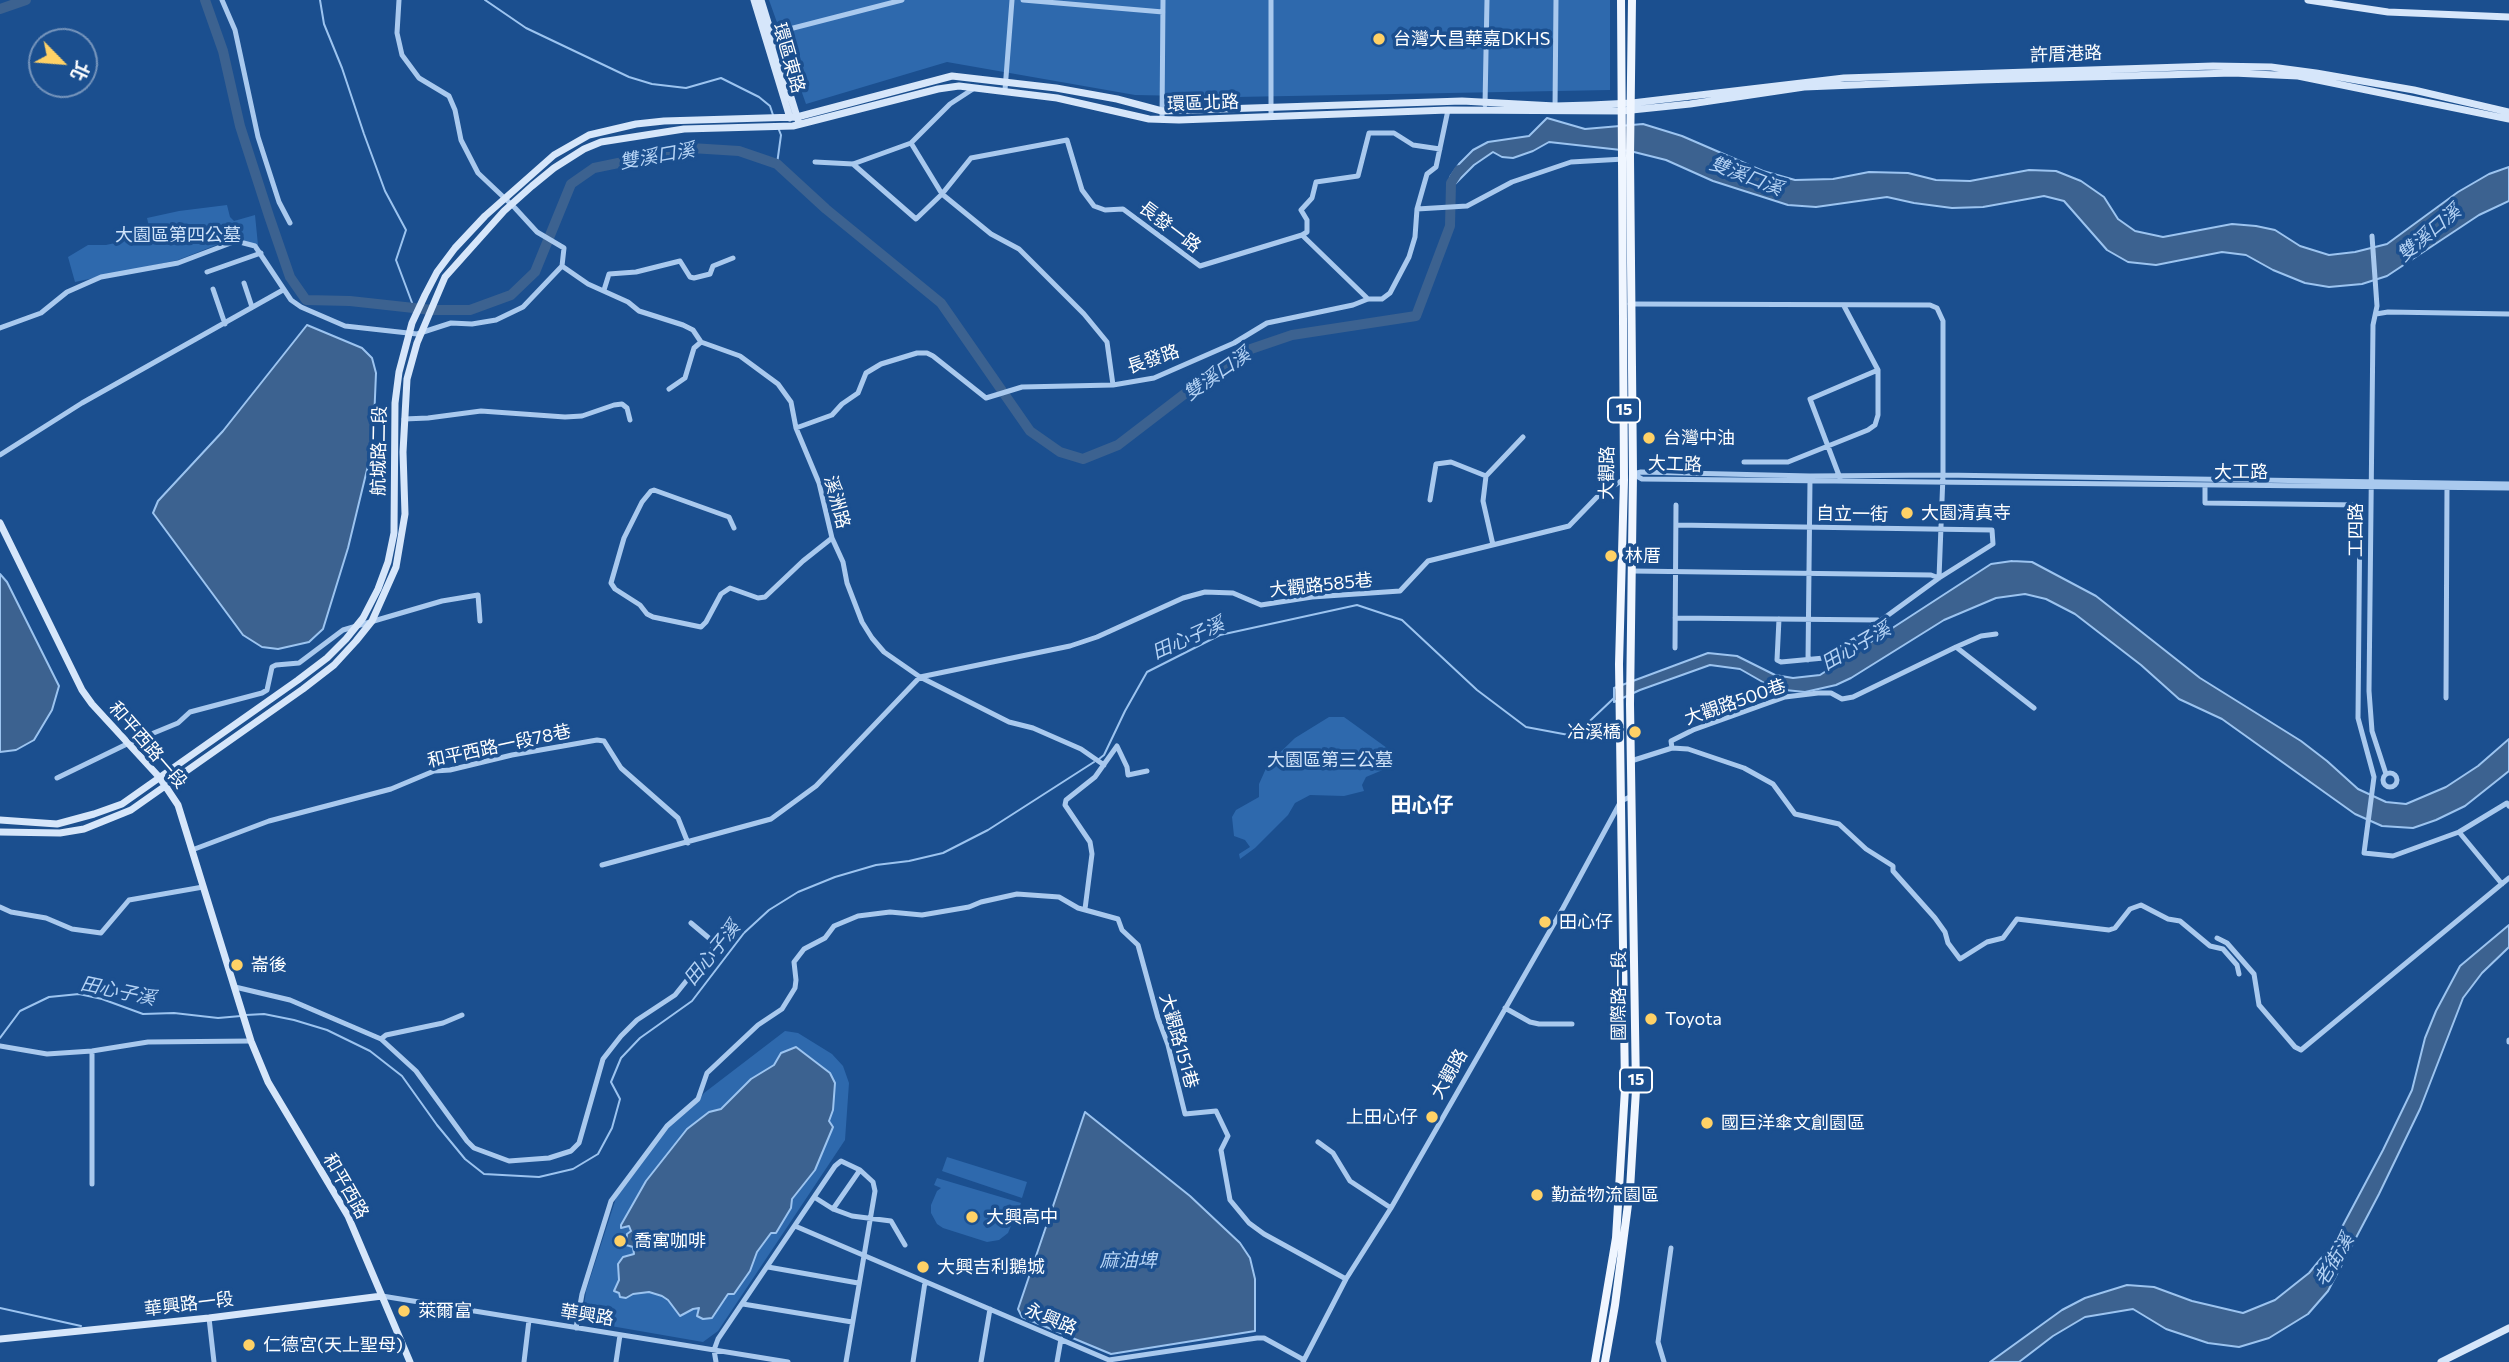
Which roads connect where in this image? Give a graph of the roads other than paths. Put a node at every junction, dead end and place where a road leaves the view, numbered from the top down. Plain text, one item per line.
1 (222, 0) edge
2 (399, 0) edge
3 (754, 0) edge
4 (761, 0) edge
5 (871, 0) edge
6 (902, 0) edge
7 (1012, 0) edge
8 (1023, 0) edge
9 (1163, 0) edge
10 (1271, 0) edge
11 (1487, 0) edge
12 (1556, 0) edge
13 (1621, 0) edge
14 (1632, 0) edge
15 (2308, 0) edge
16 (874, 7) junction
17 (1163, 12) junction
18 (2509, 17) edge
19 (768, 35) junction
20 (2315, 77) junction
21 (1005, 81) junction
22 (974, 88) junction
23 (1005, 90) junction
24 (1485, 108) junction
25 (1555, 109) junction
26 (1448, 110) junction
27 (1627, 110) junction
28 (1163, 111) junction
29 (1271, 111) junction
30 (2509, 111) edge
31 (2509, 119) edge
32 (795, 120) junction
33 (1162, 120) junction
34 (776, 122) junction
35 (911, 143) junction
36 (1440, 149) junction
37 (1626, 157) junction
38 (815, 162) dead end
39 (853, 164) junction
40 (942, 194) junction
41 (505, 198) junction
42 (511, 204) junction
43 (1417, 209) junction
44 (290, 223) dead end
45 (1302, 235) junction
46 (2372, 238) dead end
47 (261, 253) junction
48 (733, 258) dead end
49 (562, 266) junction
50 (207, 272) dead end
51 (244, 283) dead end
52 (213, 289) dead end
53 (283, 290) junction
54 (604, 290) junction
55 (1368, 299) junction
56 (1628, 304) junction
57 (1844, 306) junction
58 (252, 307) junction
59 (2376, 314) junction
60 (2509, 314) edge
61 (225, 324) junction
62 (0, 328) edge
63 (421, 332) junction
64 (409, 333) junction
65 (701, 342) junction
66 (1878, 370) junction
67 (1112, 386) junction
68 (669, 388) dead end
69 (404, 419) junction
70 (630, 420) dead end
71 (796, 428) junction
72 (1523, 437) dead end
73 (1829, 446) junction
74 (0, 455) edge
75 (1744, 462) dead end
76 (1633, 474) junction
77 (1486, 476) junction
78 (1840, 478) junction
79 (1943, 478) junction
80 (1810, 479) junction
81 (1624, 480) junction
82 (2371, 483) junction
83 (2447, 484) junction
84 (2205, 486) junction
85 (2224, 486) junction
86 (2509, 486) edge
87 (1430, 500) dead end
88 (2223, 503) junction
89 (1676, 505) dead end
90 (0, 523) edge
91 (1676, 525) junction
92 (1810, 527) junction
93 (734, 528) dead end
94 (1941, 529) junction
95 (832, 538) junction
96 (1493, 545) junction
97 (1620, 571) junction
98 (1630, 571) junction
99 (1676, 572) junction
100 (1809, 573) junction
101 (1939, 578) junction
102 (1675, 618) junction
103 (1779, 620) junction
104 (1808, 620) junction
105 (372, 621) junction
106 (480, 621) dead end
107 (1878, 621) junction
108 (356, 626) junction
109 (1996, 634) dead end
110 (1956, 647) junction
111 (1675, 649) dead end
112 (1808, 660) junction
113 (920, 677) junction
114 (2446, 698) dead end
115 (2034, 708) dead end
116 (128, 743) junction
117 (1671, 748) junction
118 (1620, 761) junction
119 (1632, 761) junction
120 (1104, 765) junction
121 (1147, 771) dead end
122 (2386, 774) dead end
123 (57, 778) dead end
124 (160, 778) junction
125 (166, 786) junction
126 (1632, 796) junction
127 (1621, 801) junction
128 (2509, 806) edge
129 (0, 820) edge
130 (0, 832) edge
131 (2459, 832) junction
132 (688, 842) junction
133 (192, 850) junction
134 (603, 865) dead end
135 (2509, 877) edge
136 (2502, 884) junction
137 (203, 887) junction
138 (0, 906) edge
139 (1085, 909) junction
140 (691, 923) dead end
141 (2217, 938) dead end
142 (2239, 974) dead end
143 (235, 987) junction
144 (1505, 1008) junction
145 (1625, 1013) junction
146 (1635, 1013) junction
147 (462, 1015) dead end
148 (1572, 1024) dead end
149 (248, 1029) joint
150 (381, 1039) junction
151 (251, 1041) junction
152 (0, 1046) edge
153 (92, 1051) junction
154 (1318, 1142) dead end
155 (860, 1170) junction
156 (92, 1184) dead end
157 (814, 1198) junction
158 (1391, 1208) junction
159 (833, 1209) junction
160 (869, 1219) junction
161 (795, 1226) junction
162 (905, 1245) dead end
163 (1671, 1248) dead end
164 (863, 1255) junction
165 (768, 1267) junction
166 (1346, 1279) junction
167 (925, 1282) junction
168 (858, 1283) junction
169 (382, 1296) junction
170 (743, 1304) junction
171 (990, 1309) junction
172 (209, 1318) junction
173 (529, 1320) junction
174 (852, 1322) junction
175 (576, 1328) junction
176 (2509, 1328) edge
177 (620, 1335) junction
178 (0, 1339) edge
179 (1061, 1339) junction
180 (714, 1350) junction
181 (1150, 1353) junction
182 (742, 1354) junction
183 (2452, 1359) edge
184 (1303, 1361) edge
185 (214, 1362) edge
186 (410, 1362) edge
187 (524, 1362) edge
188 (616, 1362) edge
189 (716, 1362) edge
190 (741, 1362) edge
191 (788, 1362) edge
192 (846, 1362) edge
193 (913, 1362) edge
194 (981, 1362) edge
195 (1057, 1362) edge
196 (1148, 1362) edge
197 (1595, 1362) edge
198 (1605, 1362) edge
199 (1664, 1362) edge
200 (2441, 1362) edge

1 - 44 street
2 - 41 street
3 - 19 street, 環區東路
4 - 19 street, 環區東路
5 - 16 street
6 - 16 street
7 - 21 street
8 - 17 street
9 - 17 street
10 - 29 street
11 - 24 street
12 - 25 street
13 - 27 main road, 15
14 - 27 main road, 15
15 - 18 street
16 - 19 street
17 - 28 street
19 - 32 street, 環區東路
20 - 27 street, 許厝港路
20 - 30 street, 許厝港路
20 - 31 street, 許厝港路
21 - 23 street
21 - 28 street, 環區北路
21 - 32 street, 環區北路
22 - 23 street, 環區北路
22 - 32 street, 環區北路
22 - 35 street
23 - 33 street, 環區北路
24 - 25 street, 環區北路
24 - 26 street, 環區北路
24 - 29 street, 環區北路
25 - 27 street, 環區北路
26 - 29 street, 環區北路
26 - 36 street, 長發路
27 - 37 main road, 15
28 - 29 street, 環區北路
28 - 33 street
29 - 33 street, 環區北路
32 - 34 street, 航城路二段
34 - 41 street, 航城路二段
34 - 42 street, 航城路二段
35 - 39 street
35 - 40 street, 長發路
36 - 43 street, 長發路
36 - 45 street
37 - 43 street
37 - 56 main road, 大觀路 / 15
38 - 39 street
39 - 40 street, 長發一路
40 - 45 street, 長發一路
40 - 67 street, 長發路
41 - 42 street
41 - 64 street, 航城路二段
42 - 49 street
42 - 63 street, 航城路二段
43 - 55 street, 長發路
45 - 55 street
46 - 59 street, 工四路
47 - 50 street
47 - 53 street
47 - 62 street
48 - 54 street
49 - 54 street, 溪洲路
49 - 63 street
51 - 58 street
52 - 61 street
53 - 58 street
53 - 64 street
54 - 65 street, 溪洲路
55 - 67 street, 長發路
56 - 57 street
56 - 76 main road, 大觀路 / 15
56 - 81 main road, 大觀路 / 15
57 - 66 street
57 - 79 street
58 - 61 street
59 - 60 street
59 - 82 street, 工四路
61 - 74 street
63 - 64 street
63 - 69 street, 航城路二段
64 - 108 street, 航城路二段
65 - 68 street
65 - 71 street, 溪洲路
66 - 73 street
66 - 73 street
67 - 71 street
69 - 70 street
69 - 105 street, 航城路二段
71 - 95 street, 溪洲路
72 - 77 street
73 - 75 street
73 - 78 street
76 - 80 street, 大工路
76 - 81 street, 大觀路585巷
76 - 98 main road, 大觀路 / 15
77 - 87 street
77 - 96 street
78 - 79 street, 大工路
78 - 80 street, 大工路
79 - 82 street, 大工路
79 - 84 street, 大工路
79 - 94 street
80 - 92 street
81 - 96 street, 大觀路585巷
81 - 97 main road, 大觀路 / 15
82 - 83 street, 大工路
82 - 85 street, 大工路
82 - 122 street, 工四路
83 - 86 street, 大工路
83 - 114 street
84 - 85 street, 大工路
84 - 88 street
85 - 88 street
88 - 131 street
89 - 91 street
90 - 116 street, 和平西路一段
91 - 92 street, 自立一街
91 - 99 street
92 - 94 street, 自立一街
92 - 100 street
93 - 95 street
94 - 101 street
94 - 101 street, 自立一街
95 - 113 street, 溪洲路
96 - 113 street, 大觀路585巷
97 - 98 street
97 - 118 main road, 大觀路 / 15
98 - 99 street
98 - 119 main road, 大觀路 / 15
99 - 100 street
99 - 102 street
100 - 101 street
100 - 104 street
101 - 107 street
102 - 103 street
102 - 111 street
103 - 104 street
103 - 112 street
104 - 107 street
104 - 112 street
105 - 106 street
105 - 108 street
105 - 125 street, 航城路二段
107 - 112 street
108 - 116 street
108 - 124 street, 航城路二段
109 - 110 street
110 - 115 street
110 - 117 street, 大觀路500巷
113 - 120 street, 溪洲路
113 - 132 street
116 - 123 street
116 - 124 street, 和平西路一段
117 - 119 street, 大觀路500巷
117 - 142 street, 大觀路500巷
118 - 119 street, 大觀路500巷
118 - 127 main road, 15
119 - 126 main road, 15
120 - 121 street
120 - 139 street
124 - 125 street, 和平西路一段
124 - 129 street, 航城路二段
125 - 130 street, 航城路二段
125 - 133 street, 和平西路一段
126 - 127 street
126 - 146 main road, 國際路一段 / 15
127 - 144 street, 大觀路
127 - 145 main road, 國際路一段 / 15
128 - 131 street
131 - 136 street
132 - 133 street, 和平西路一段78巷
132 - 134 street
133 - 137 street, 和平西路一段
135 - 136 street
136 - 141 street
137 - 138 street
137 - 143 street, 和平西路一段
139 - 166 street, 大觀路151巷
139 - 175 street
140 - 150 street
143 - 149 street, 和平西路一段
143 - 150 street
144 - 148 street
144 - 158 street, 大觀路
145 - 146 main road
145 - 197 main road, 國際路一段 / 15
146 - 198 main road, 國際路一段 / 15
147 - 150 street
149 - 151 street, 和平西路
151 - 153 street
151 - 169 street, 和平西路
152 - 153 street
153 - 156 street
154 - 158 street
155 - 157 street
155 - 159 street
155 - 160 street
157 - 159 street
157 - 161 street
158 - 166 street, 大觀路
159 - 160 street
160 - 162 street
160 - 164 street
161 - 164 street, 永興路
161 - 165 street
163 - 199 street
164 - 167 street, 永興路
164 - 168 street
165 - 168 street
165 - 170 street
166 - 184 street, 大觀路
167 - 171 street, 永興路
167 - 193 street
168 - 174 street
169 - 172 street, 華興路一段
169 - 173 street, 華興路
169 - 186 street, 和平西路
170 - 174 street
170 - 180 street
171 - 179 street, 永興路
171 - 194 street
172 - 178 street, 華興路一段
172 - 185 street
173 - 175 street, 華興路
173 - 187 street
174 - 192 street
175 - 177 street, 華興路
176 - 183 street
177 - 180 street, 華興路
177 - 188 street
179 - 181 street, 永興路
179 - 195 street
180 - 182 street, 華興路
180 - 189 street
181 - 184 street, 永興路
181 - 196 street
182 - 190 street
182 - 191 street, 華興路
183 - 200 street

